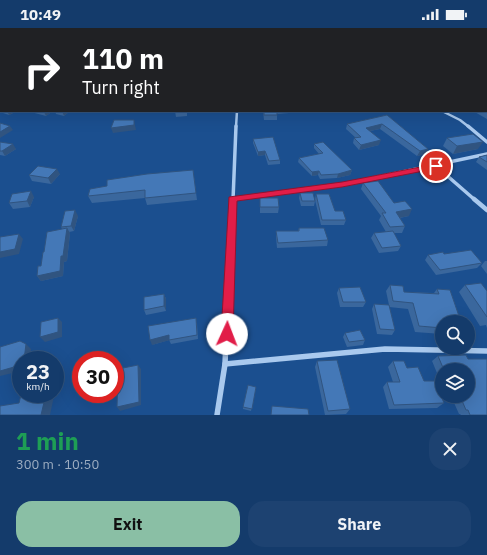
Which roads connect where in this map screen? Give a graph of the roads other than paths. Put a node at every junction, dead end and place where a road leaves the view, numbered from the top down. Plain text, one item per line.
1 (237, 112) edge
2 (444, 112) edge
3 (487, 142) edge
4 (487, 154) edge
5 (436, 166) junction
6 (232, 199) junction
7 (487, 210) edge
8 (487, 351) edge
9 (226, 364) junction
10 (217, 415) edge

1 - 6 street
2 - 3 street
4 - 5 street
5 - 6 street
5 - 7 street
6 - 9 street
8 - 9 street
9 - 10 street

